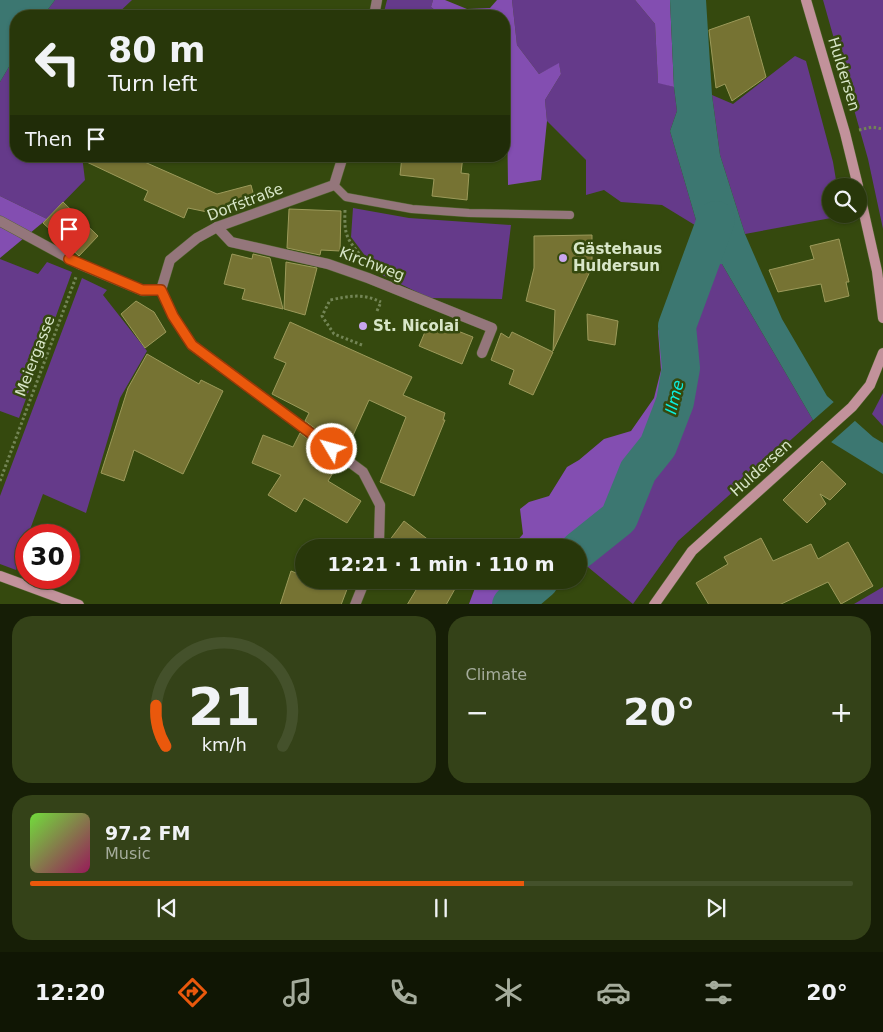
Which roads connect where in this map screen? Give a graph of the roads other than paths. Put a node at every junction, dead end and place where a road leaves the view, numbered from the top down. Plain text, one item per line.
1 (806, 0) edge
2 (341, 162) edge
3 (856, 178) edge
4 (334, 186) junction
5 (570, 214) dead end
6 (0, 222) edge
7 (866, 223) edge
8 (218, 227) junction
9 (161, 290) junction
10 (883, 318) edge
11 (482, 353) dead end
12 (883, 353) edge
13 (379, 539) edge
14 (0, 576) edge
15 (361, 589) edge
16 (79, 604) edge
17 (355, 604) edge
18 (656, 604) edge

1 - 3 street, Huldersen
2 - 4 street
4 - 5 lane
4 - 8 street, Dorfstraße
6 - 9 street
7 - 10 street
8 - 9 street, Dorfstraße
8 - 11 street, Kirchweg
9 - 13 street
12 - 18 street, Huldersen
14 - 16 street
15 - 17 street

